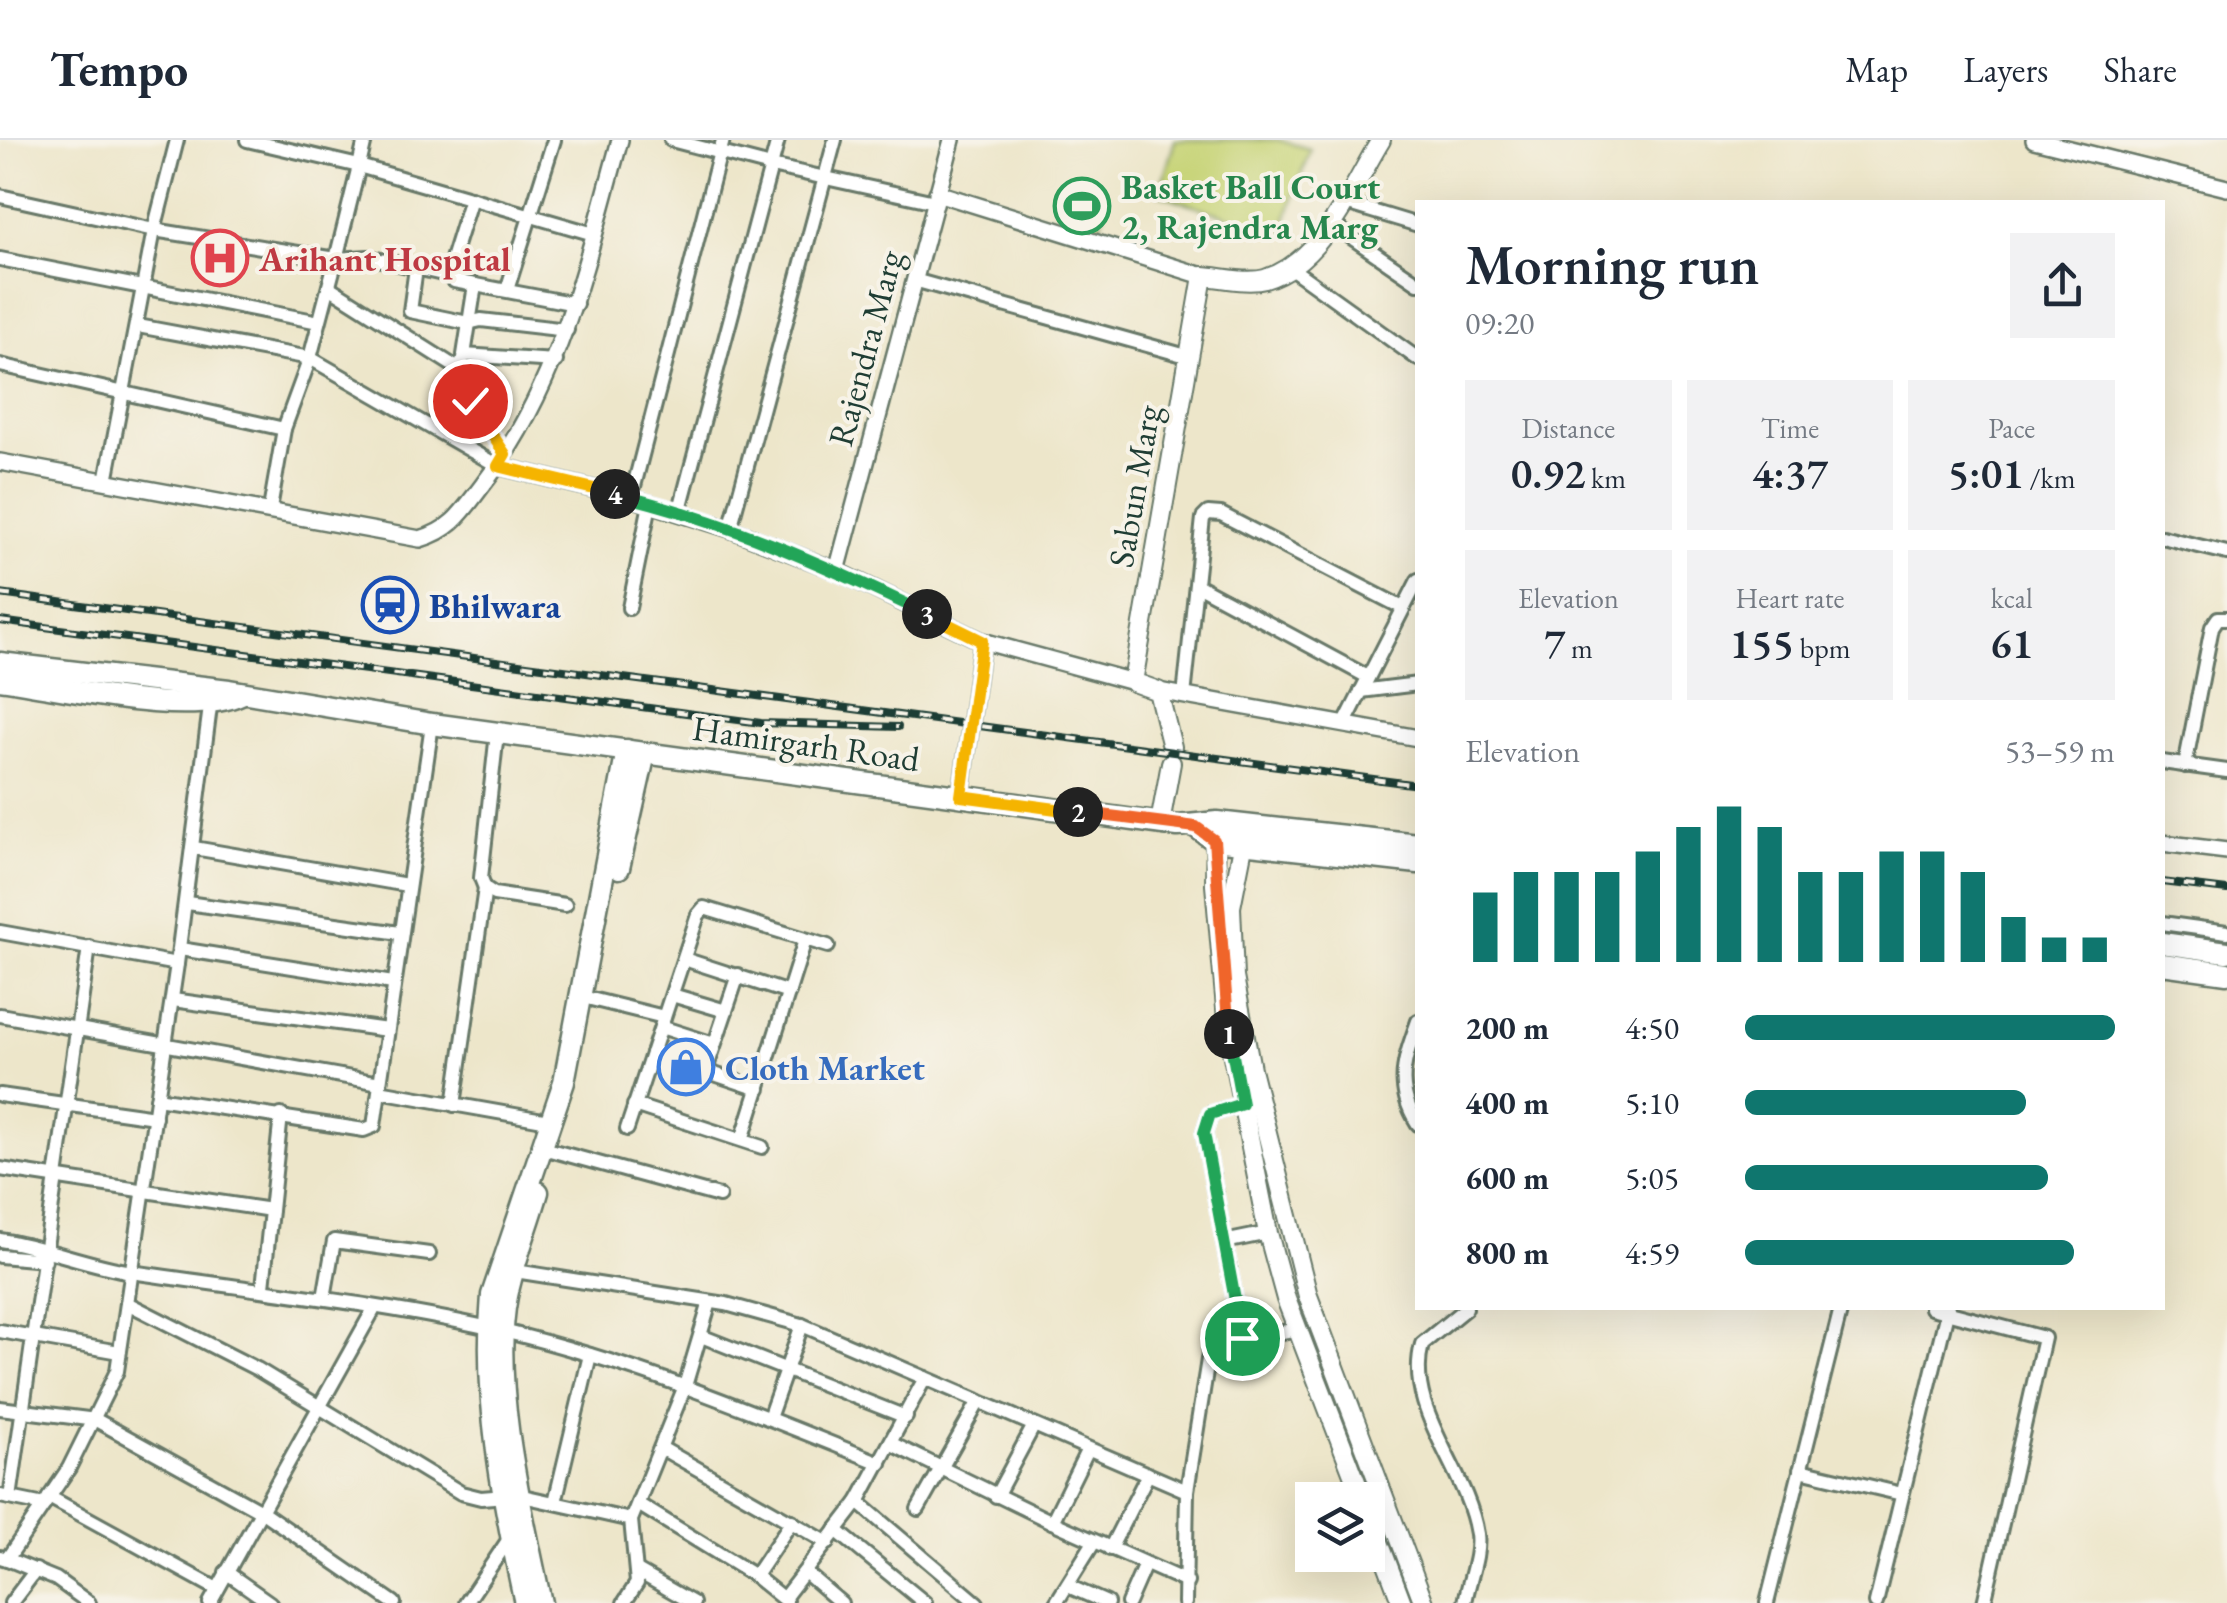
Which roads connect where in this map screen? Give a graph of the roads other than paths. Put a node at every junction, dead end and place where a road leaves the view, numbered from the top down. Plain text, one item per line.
1 (177, 140) edge
2 (247, 140) edge
3 (365, 140) edge
4 (554, 140) edge
5 (620, 140) edge
6 (671, 140) edge
7 (778, 140) edge
8 (835, 140) edge
9 (952, 140) edge
10 (1382, 140) edge
11 (2034, 140) edge
12 (721, 146) edge
13 (360, 166) junction
14 (771, 166) junction
15 (824, 181) junction
16 (2227, 188) edge
17 (0, 196) edge
18 (936, 197) junction
19 (471, 198) junction
20 (1342, 202) junction
21 (531, 215) junction
22 (1332, 224) junction
23 (1415, 224) edge
24 (154, 230) junction
25 (594, 234) junction
26 (0, 259) edge
27 (336, 259) junction
28 (416, 268) junction
29 (1291, 268) junction
30 (448, 275) junction
31 (1203, 276) junction
32 (914, 280) junction
33 (1415, 281) edge
34 (476, 285) junction
35 (144, 287) junction
36 (328, 287) junction
37 (507, 290) junction
38 (576, 304) junction
39 (319, 322) junction
40 (468, 324) junction
41 (138, 326) junction
42 (567, 330) junction
43 (464, 355) junction
44 (1190, 357) junction
45 (1415, 357) edge
46 (310, 358) junction
47 (556, 360) junction
48 (0, 365) edge
49 (460, 370) junction
50 (127, 390) junction
51 (284, 428) junction
52 (501, 460) junction
53 (0, 462) edge
54 (106, 481) junction
55 (631, 498) junction
56 (650, 504) junction
57 (270, 509) junction
58 (678, 513) junction
59 (730, 529) junction
60 (2165, 539) edge
61 (2227, 553) edge
62 (837, 571) junction
63 (1197, 585) junction
64 (1415, 586) edge
65 (630, 608) dead end
66 (1403, 608) junction
67 (2227, 618) edge
68 (982, 641) junction
69 (0, 663) edge
70 (1368, 676) junction
71 (0, 679) edge
72 (1134, 682) junction
73 (1415, 684) edge
74 (1158, 691) junction
75 (1361, 691) junction
76 (1184, 696) junction
77 (211, 697) junction
78 (432, 724) junction
79 (1344, 725) junction
80 (497, 733) junction
81 (1415, 737) edge
82 (636, 752) junction
83 (2165, 763) edge
84 (2185, 766) junction
85 (2227, 772) edge
86 (961, 796) junction
87 (1160, 823) junction
88 (1209, 829) junction
89 (1246, 834) junction
90 (2165, 843) edge
91 (1415, 844) edge
92 (194, 848) junction
93 (2227, 851) edge
94 (1415, 862) edge
95 (408, 885) junction
96 (485, 888) junction
97 (187, 902) junction
98 (566, 905) dead end
99 (2165, 923) edge
100 (0, 932) edge
101 (2227, 932) edge
102 (400, 933) junction
103 (805, 940) junction
104 (2165, 944) edge
105 (828, 946) dead end
106 (89, 947) junction
107 (180, 949) junction
108 (2227, 952) edge
109 (684, 959) junction
110 (177, 964) junction
111 (2165, 964) edge
112 (2227, 973) edge
113 (738, 976) junction
114 (393, 983) junction
115 (789, 993) junction
116 (672, 995) junction
117 (590, 998) junction
118 (173, 1000) junction
119 (726, 1011) junction
120 (0, 1015) edge
121 (662, 1022) junction
122 (80, 1027) junction
123 (387, 1030) junction
124 (1415, 1031) edge
125 (166, 1044) junction
126 (714, 1044) junction
127 (652, 1053) junction
128 (706, 1070) junction
129 (380, 1087) junction
130 (759, 1089) junction
131 (0, 1096) edge
132 (158, 1098) junction
133 (68, 1103) junction
134 (454, 1104) junction
135 (634, 1104) junction
136 (1242, 1104) junction
137 (281, 1115) junction
138 (155, 1116) junction
139 (1415, 1120) edge
140 (550, 1122) junction
141 (627, 1128) dead end
142 (742, 1140) junction
143 (762, 1148) dead end
144 (550, 1150) junction
145 (0, 1169) edge
146 (56, 1175) junction
147 (143, 1191) junction
148 (719, 1196) dead end
149 (271, 1210) junction
150 (1268, 1233) junction
151 (0, 1240) edge
152 (1224, 1242) junction
153 (42, 1254) junction
154 (428, 1254) dead end
155 (0, 1256) edge
156 (131, 1271) junction
157 (515, 1271) junction
158 (263, 1287) junction
159 (324, 1298) junction
160 (710, 1302) junction
161 (127, 1303) junction
162 (375, 1307) junction
163 (1464, 1310) edge
164 (1840, 1310) edge
165 (1947, 1310) edge
166 (1950, 1310) edge
167 (802, 1325) junction
168 (1298, 1328) junction
169 (496, 1330) junction
170 (0, 1331) edge
171 (31, 1336) junction
172 (701, 1336) junction
173 (1242, 1338) junction
174 (119, 1352) junction
175 (590, 1355) junction
176 (788, 1366) junction
177 (925, 1378) junction
178 (685, 1386) junction
179 (979, 1401) junction
180 (0, 1408) edge
181 (318, 1408) junction
182 (19, 1410) junction
183 (906, 1416) junction
184 (769, 1418) junction
185 (96, 1420) junction
186 (1033, 1426) junction
187 (892, 1444) junction
188 (661, 1448) junction
189 (1088, 1449) junction
190 (880, 1463) junction
191 (940, 1468) junction
192 (1800, 1470) junction
193 (1148, 1474) junction
194 (1356, 1482) edge
195 (1187, 1491) junction
196 (1902, 1494) junction
197 (509, 1496) junction
198 (996, 1496) junction
199 (5, 1497) edge
200 (46, 1501) junction
201 (555, 1502) junction
202 (858, 1502) junction
203 (638, 1504) junction
204 (918, 1509) dead end
205 (261, 1511) junction
206 (631, 1520) junction
207 (792, 1521) junction
208 (1052, 1522) junction
209 (517, 1528) junction
210 (836, 1530) junction
211 (1094, 1542) junction
212 (828, 1543) junction
213 (1110, 1550) junction
214 (4, 1558) edge
215 (1385, 1558) edge
216 (1144, 1564) junction
217 (36, 1570) junction
218 (638, 1571) junction
219 (226, 1572) junction
220 (806, 1573) junction
221 (755, 1576) junction
222 (1187, 1582) junction
223 (1068, 1586) junction
224 (216, 1589) junction
225 (627, 1598) edge
226 (786, 1600) edge
227 (11, 1603) edge
228 (89, 1603) edge
229 (210, 1603) edge
230 (270, 1603) edge
231 (394, 1603) edge
232 (466, 1603) edge
233 (525, 1603) edge
234 (541, 1603) edge
235 (642, 1603) edge
236 (693, 1603) edge
237 (841, 1603) edge
238 (924, 1603) edge
239 (977, 1603) edge
240 (1056, 1603) edge
241 (1107, 1603) edge
242 (1128, 1603) edge
243 (1185, 1603) edge
244 (1402, 1603) edge
245 (1424, 1603) edge
246 (1464, 1603) edge
247 (1766, 1603) edge
248 (1876, 1603) edge
249 (1984, 1603) edge

1 - 24 street
2 - 13 street
3 - 13 street
4 - 21 street
5 - 25 street
6 - 12 street
7 - 14 street
8 - 15 street
9 - 18 street, Rajendra Marg
10 - 20 main road
11 - 16 street
12 - 14 street
12 - 55 street
13 - 19 street
13 - 27 street
14 - 15 street
14 - 58 street
15 - 18 street
15 - 59 street
17 - 24 street
18 - 31 street
18 - 32 street, Rajendra Marg
19 - 21 street
19 - 30 street
20 - 22 main road
20 - 23 street
21 - 25 street
21 - 37 street
22 - 29 main road
22 - 33 street
24 - 27 street
24 - 35 street
25 - 38 street
26 - 35 street
27 - 28 street
27 - 36 street
28 - 30 street
28 - 40 street
29 - 31 main road
29 - 45 street
30 - 34 street
31 - 44 main road, Sabun Marg
32 - 44 street
32 - 62 street, Rajendra Marg
34 - 37 street
34 - 40 street
35 - 39 street
35 - 41 street
36 - 39 street
36 - 49 street
37 - 38 street
38 - 42 street
39 - 46 street
40 - 42 street
40 - 43 street
41 - 46 street
41 - 50 street
42 - 47 street
43 - 47 street
43 - 49 street
44 - 72 main road, Sabun Marg
46 - 51 street
46 - 52 street
47 - 52 street
48 - 50 street
49 - 52 street
50 - 51 street
50 - 54 street
51 - 57 street
52 - 55 street
52 - 57 street
53 - 54 street
54 - 57 street
55 - 56 street
56 - 58 street
56 - 65 street
58 - 59 street
59 - 62 street
60 - 61 street
62 - 68 street
63 - 66 street
63 - 70 street
63 - 76 street
64 - 66 street
66 - 70 street
67 - 84 street
68 - 72 street
68 - 86 street
69 - 77 main road
70 - 75 street
71 - 77 main road
72 - 74 main road
73 - 75 street
74 - 76 street
74 - 87 main road
75 - 79 street
76 - 79 street
77 - 78 main road, Hamirgarh Road
77 - 92 street
78 - 80 main road, Hamirgarh Road
78 - 95 street
79 - 81 street
80 - 82 main road, Hamirgarh Road
80 - 96 street
82 - 86 main road, Hamirgarh Road
82 - 117 main road
82 - 140 main road
83 - 84 street
84 - 85 street
86 - 87 main road, Hamirgarh Road
87 - 88 main road, Hamirgarh Road
88 - 89 main road, Hamirgarh Road
88 - 136 main road
89 - 91 main road, Hamirgarh Road
89 - 94 main road, Hamirgarh Road
89 - 245 main road
90 - 93 street
92 - 95 street
92 - 97 street
95 - 102 street
96 - 98 street
96 - 134 street
97 - 102 street
97 - 107 street
99 - 101 street
100 - 106 street
102 - 114 street
103 - 105 street
103 - 109 street
103 - 115 street
104 - 108 main road
106 - 110 street
106 - 122 street
107 - 110 street
107 - 114 street
109 - 113 street
109 - 116 street
110 - 118 street
111 - 112 main road
113 - 115 street
113 - 119 street
114 - 123 street
115 - 130 street
116 - 119 street
116 - 121 street
117 - 121 street
117 - 144 main road
118 - 123 street
118 - 125 street
119 - 126 street
120 - 122 street
121 - 126 street
121 - 127 street
122 - 125 street
122 - 133 street
123 - 129 street
124 - 139 street
125 - 129 street
125 - 132 street
126 - 128 street
127 - 128 street
127 - 135 street
128 - 130 street
129 - 134 street
129 - 137 street
130 - 142 street
131 - 133 street
132 - 137 street
132 - 138 street
133 - 138 street
133 - 146 street
134 - 140 street
135 - 141 street
135 - 142 street
136 - 150 main road
136 - 152 street
137 - 149 street
138 - 147 street
140 - 169 main road
142 - 143 street
144 - 148 street
144 - 157 main road
145 - 146 street
146 - 147 street
146 - 153 street
147 - 149 street
147 - 156 street
149 - 158 street
150 - 152 street
150 - 168 main road
151 - 153 street
152 - 173 street
153 - 155 street
153 - 156 street
153 - 171 street
154 - 159 street
156 - 158 street
156 - 161 street
157 - 160 street
157 - 169 main road
158 - 159 street
159 - 162 street
160 - 167 street
160 - 172 street
161 - 174 street
161 - 181 street
162 - 169 street
162 - 181 street
163 - 246 street
164 - 192 street
165 - 196 street
166 - 249 street
167 - 176 street
167 - 177 street
168 - 173 street
168 - 194 main road
169 - 175 street
169 - 197 main road
170 - 171 street
171 - 174 street
171 - 182 street
172 - 176 street
172 - 178 street
173 - 195 street
174 - 185 street
175 - 178 street
175 - 201 street
176 - 183 street
176 - 184 street
177 - 179 street
177 - 183 street
178 - 184 street
178 - 188 street
179 - 186 street
179 - 191 street
180 - 182 street
181 - 197 street
181 - 205 street
182 - 185 street
182 - 199 street
183 - 187 street
184 - 190 street
185 - 200 street
185 - 205 street
186 - 189 street
186 - 198 street
187 - 190 street
187 - 191 street
188 - 203 street
188 - 207 street
189 - 193 street
189 - 208 street
190 - 202 street
191 - 198 street
191 - 204 street
192 - 196 street
192 - 247 street
193 - 195 street
193 - 213 street
195 - 222 street
196 - 248 street
197 - 201 street
197 - 209 main road
198 - 208 street
199 - 200 street
200 - 214 street
200 - 224 street
201 - 206 street
202 - 210 street
202 - 239 street
203 - 206 street
203 - 221 street
205 - 219 street
205 - 231 street
206 - 218 street
207 - 212 street
207 - 221 street
208 - 211 street
209 - 232 street
209 - 233 main road
209 - 234 main road
210 - 212 street
210 - 238 street
211 - 213 street
211 - 223 street
212 - 220 street
213 - 216 street
214 - 217 street
215 - 244 main road
216 - 222 street
216 - 242 street
217 - 227 street
217 - 228 street
218 - 225 street
218 - 236 street
219 - 224 street
219 - 230 street
220 - 226 street
220 - 237 street
221 - 226 street
222 - 243 street
223 - 240 street
223 - 241 street
224 - 229 street
225 - 235 street

